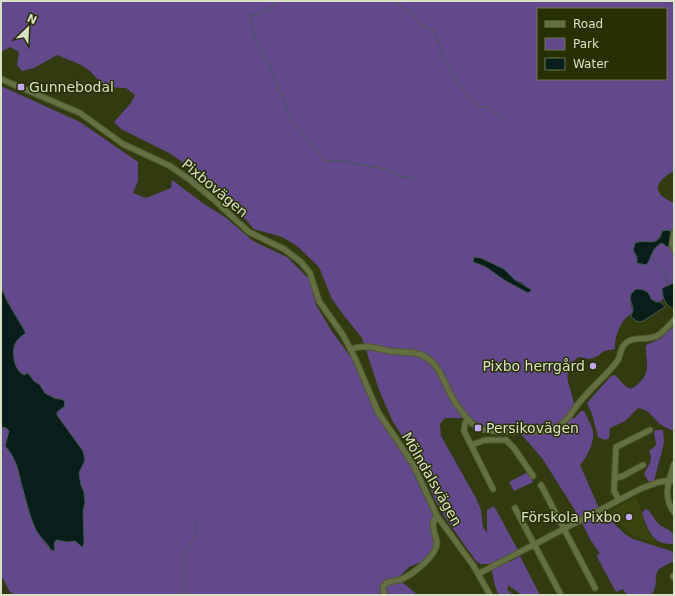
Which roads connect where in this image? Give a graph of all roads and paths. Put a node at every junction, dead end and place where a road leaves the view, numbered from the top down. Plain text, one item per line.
1 (1, 79) edge
2 (674, 232) edge
3 (674, 250) edge
4 (674, 320) edge
5 (350, 349) junction
6 (468, 419) junction
7 (650, 430) dead end
8 (471, 445) junction
9 (674, 464) edge
10 (643, 465) dead end
11 (533, 476) dead end
12 (615, 478) junction
13 (671, 480) edge
14 (541, 485) dead end
15 (494, 489) dead end
16 (619, 500) junction
17 (515, 508) dead end
18 (674, 512) edge
19 (437, 516) junction
20 (564, 529) junction
21 (534, 544) junction
22 (478, 574) junction
23 (595, 588) dead end
24 (384, 595) edge
25 (490, 595) edge
26 (561, 595) edge

1 - 5 street, Pixbovägen
2 - 3 street
4 - 6 street
5 - 6 street
5 - 19 street, Mölndalsvägen
6 - 8 street
7 - 12 street
8 - 11 street
8 - 15 street
9 - 13 street
10 - 12 street
12 - 16 street
13 - 16 street
13 - 18 street
14 - 20 street
16 - 20 street
17 - 21 street
19 - 22 street, Mölndalsvägen
19 - 24 street
20 - 21 street
20 - 23 street
21 - 22 street
21 - 26 street
22 - 25 street, Mölndalsvägen

